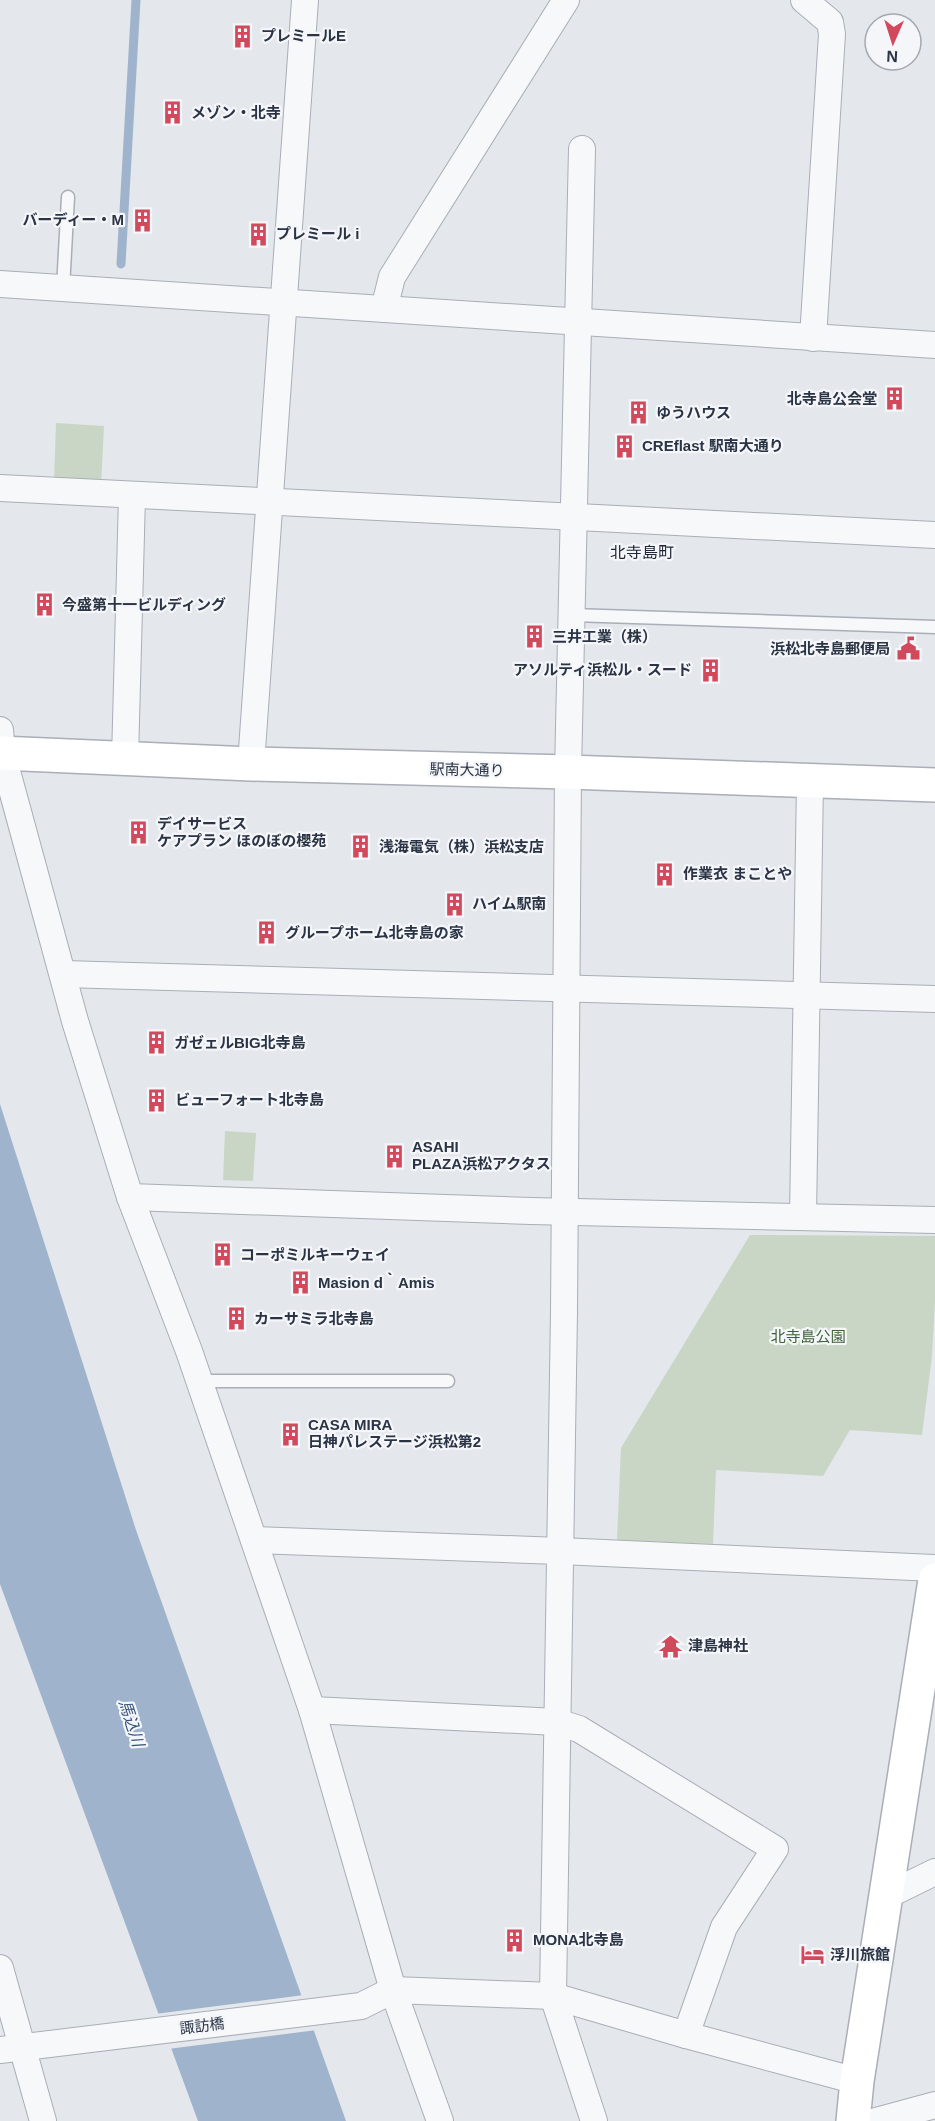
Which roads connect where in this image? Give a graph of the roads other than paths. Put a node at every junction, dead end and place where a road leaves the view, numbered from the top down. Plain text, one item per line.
1 (305, 0) edge
2 (566, 0) edge
3 (804, 0) edge
4 (582, 149) dead end
5 (68, 196) dead end
6 (0, 284) edge
7 (63, 288) junction
8 (283, 304) junction
9 (384, 309) junction
10 (578, 321) junction
11 (813, 338) junction
12 (935, 345) edge
13 (0, 488) edge
14 (132, 496) junction
15 (269, 502) junction
16 (572, 518) junction
17 (935, 535) edge
18 (572, 615) junction
19 (935, 627) edge
20 (1, 745) edge
21 (125, 759) junction
22 (251, 764) junction
23 (567, 772) junction
24 (810, 782) junction
25 (935, 786) edge
26 (63, 974) junction
27 (567, 988) junction
28 (807, 996) junction
29 (935, 999) edge
30 (130, 1197) junction
31 (564, 1211) junction
32 (803, 1216) junction
33 (935, 1220) edge
34 (200, 1381) junction
35 (448, 1381) dead end
36 (254, 1540) junction
37 (560, 1551) junction
38 (935, 1568) edge
39 (935, 1580) edge
40 (312, 1710) junction
41 (557, 1722) junction
42 (935, 1872) edge
43 (886, 1896) junction
44 (0, 1968) edge
45 (393, 1990) junction
46 (553, 1996) junction
47 (686, 2035) junction
48 (21, 2048) edge
49 (857, 2081) junction
50 (935, 2105) edge
51 (43, 2121) edge
52 (440, 2121) edge
53 (594, 2121) edge
54 (853, 2121) edge
55 (876, 2121) edge

1 - 8 street
2 - 9 street
3 - 11 street
4 - 10 street
5 - 7 lane
6 - 7 street
7 - 8 street
8 - 9 street
8 - 15 street
9 - 10 street
10 - 11 street
10 - 16 street
11 - 12 street
13 - 14 street
14 - 15 street
14 - 21 street
15 - 16 street
15 - 22 street
16 - 17 street
16 - 18 street
18 - 19 lane
18 - 23 street
20 - 21 street, 駅南大通り
20 - 26 street
21 - 22 street, 駅南大通り
22 - 23 street, 駅南大通り
23 - 24 street, 駅南大通り
23 - 27 street
24 - 25 street, 駅南大通り
24 - 28 street
26 - 27 street
26 - 30 street
27 - 28 street
27 - 31 street
28 - 29 street
28 - 32 street
30 - 31 street
30 - 34 street
31 - 32 street
31 - 37 street
32 - 33 street
34 - 35 lane
34 - 36 street
36 - 37 street
36 - 40 street
37 - 38 street
37 - 41 street
39 - 43 street
40 - 41 street
40 - 45 street
41 - 46 street
41 - 47 street
42 - 43 street
43 - 49 street
44 - 48 street
45 - 46 street
45 - 48 street, 諏訪橋
45 - 52 street
46 - 47 street
46 - 53 street
47 - 49 street
48 - 51 street
49 - 54 street
50 - 55 street

